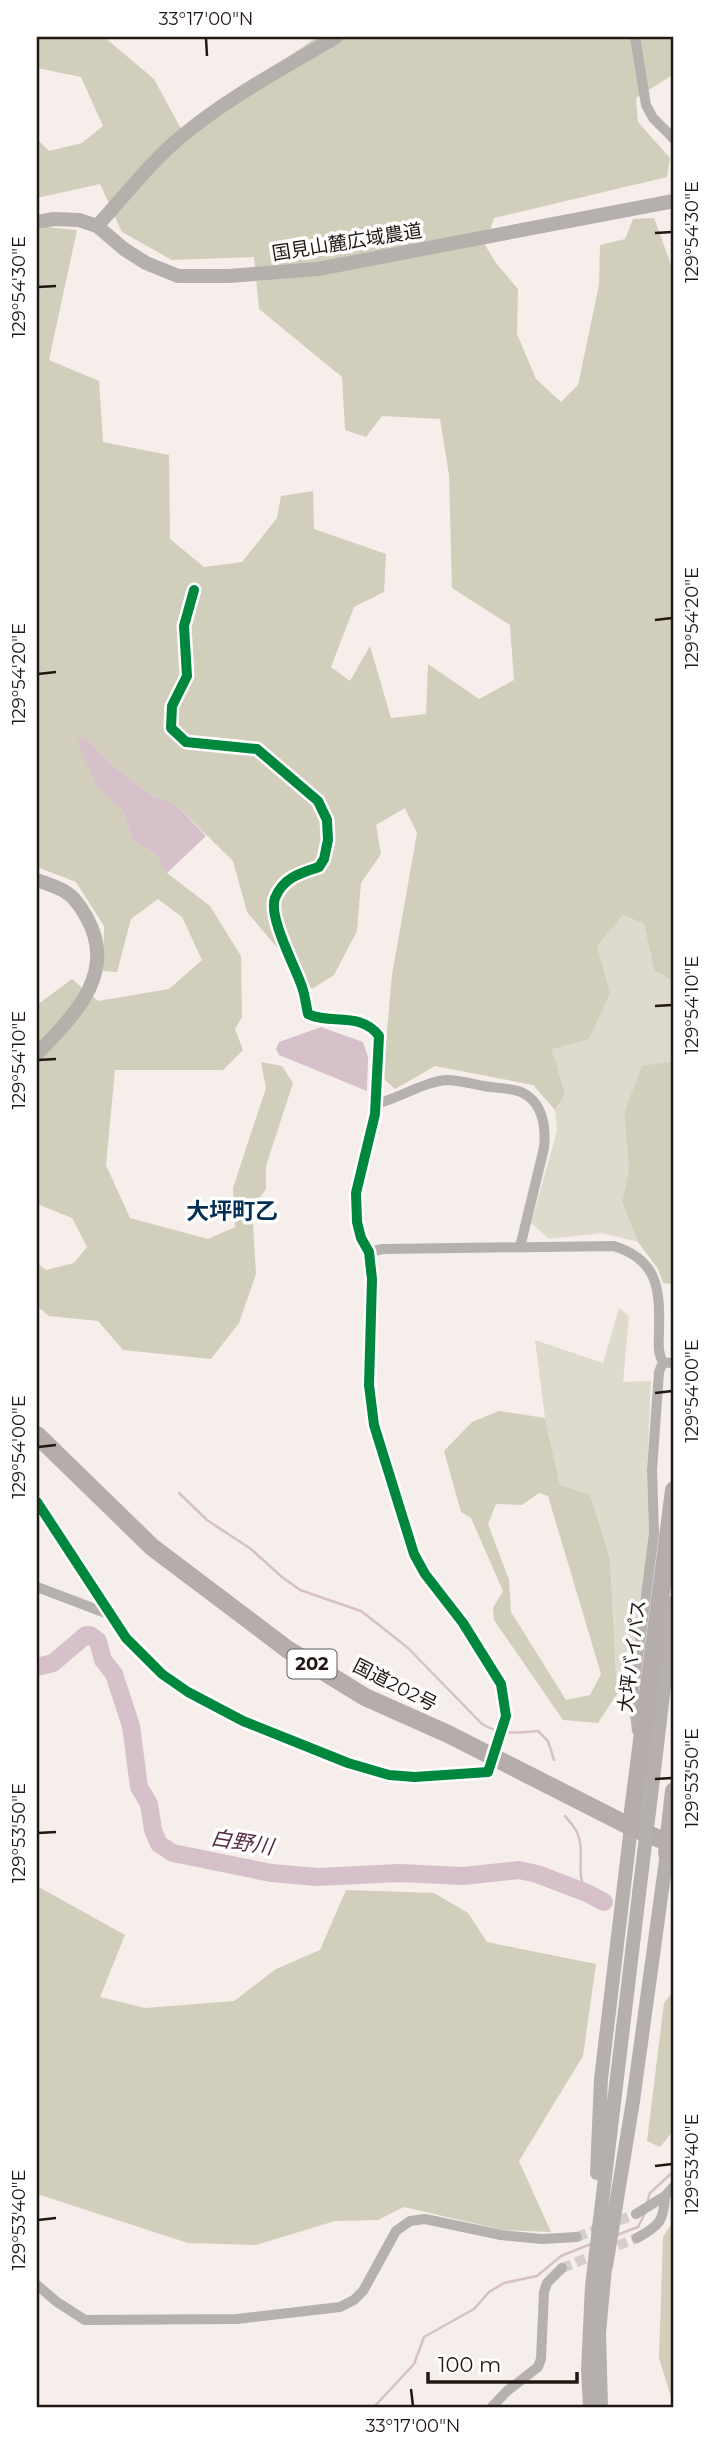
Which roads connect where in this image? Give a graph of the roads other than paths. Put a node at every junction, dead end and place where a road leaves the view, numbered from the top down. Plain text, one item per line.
1 (336, 37) edge
2 (635, 37) edge
3 (674, 139) edge
4 (674, 201) edge
5 (37, 222) edge
6 (97, 226) junction
7 (194, 590) dead end
8 (37, 880) edge
9 (37, 1054) edge
10 (375, 1104) junction
11 (520, 1247) junction
12 (369, 1252) junction
13 (37, 1435) edge
14 (674, 1490) edge
15 (37, 1502) edge
16 (37, 1587) edge
17 (674, 1602) edge
18 (111, 1615) junction
19 (492, 1758) junction
20 (640, 1760) junction
21 (674, 1791) edge
22 (631, 1827) junction
23 (671, 1849) edge
24 (607, 2157) junction
25 (674, 2186) edge
26 (665, 2196) junction
27 (636, 2214) tunnel mouth
28 (578, 2236) tunnel mouth
29 (637, 2238) tunnel mouth
30 (606, 2266) junction
31 (562, 2268) tunnel mouth
32 (37, 2285) edge
33 (592, 2286) junction
34 (491, 2408) edge
35 (590, 2408) edge
36 (601, 2408) edge

1 - 6 street
2 - 3 street
4 - 6 street, 国見山麓広域農道
5 - 6 street, 国見山麓広域農道
7 - 10 street
8 - 9 street
10 - 11 street
10 - 12 street
11 - 12 street
11 - 20 street
12 - 19 street
13 - 19 highway, 国道202号 / 202
14 - 20 highway, 大坪バイパス
15 - 18 street
16 - 18 street
17 - 24 street, bridge
18 - 19 street
19 - 22 highway, 国道202号 / 202
20 - 22 highway, 大坪バイパス
21 - 23 highway
22 - 23 highway, 国道202号 / 202
22 - 33 street
23 - 30 street
24 - 30 street
24 - 33 street
25 - 26 street
26 - 27 street
26 - 29 street
28 - 32 street
30 - 36 street
31 - 34 street
33 - 35 street

